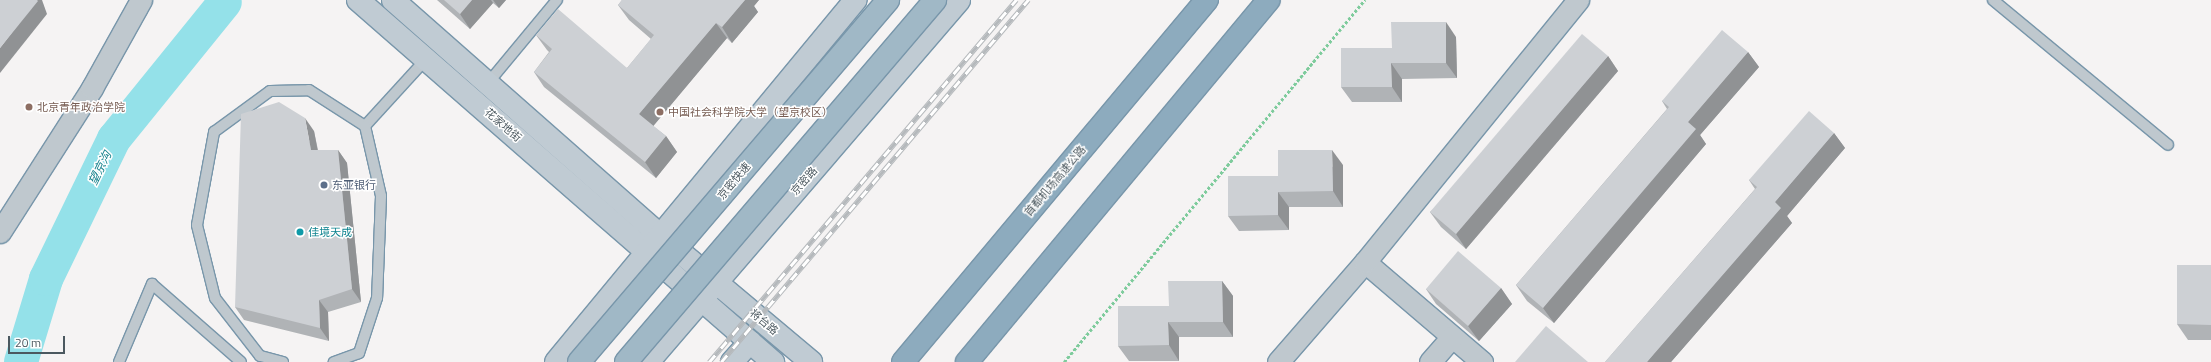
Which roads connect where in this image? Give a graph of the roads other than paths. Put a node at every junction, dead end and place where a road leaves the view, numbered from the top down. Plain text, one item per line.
1 (141, 0) edge
2 (358, 0) edge
3 (393, 0) edge
4 (557, 0) edge
5 (856, 0) edge
6 (888, 0) edge
7 (934, 0) edge
8 (959, 0) edge
9 (1207, 0) edge
10 (1269, 0) edge
11 (1578, 0) edge
12 (1993, 0) edge
13 (427, 58) junction
14 (488, 83) junction
15 (365, 126) junction
16 (2168, 145) dead end
17 (0, 232) edge
18 (655, 243) junction
19 (1365, 262) junction
20 (716, 282) junction
21 (701, 300) junction
22 (1452, 337) junction
23 (750, 342) junction
24 (120, 362) edge
25 (241, 362) edge
26 (283, 362) edge
27 (334, 362) edge
28 (556, 362) edge
29 (578, 362) edge
30 (626, 362) edge
31 (648, 362) edge
32 (732, 362) edge
33 (773, 362) edge
34 (811, 362) edge
35 (903, 362) edge
36 (967, 362) edge
37 (1278, 362) edge
38 (1430, 362) edge
39 (1482, 362) edge

1 - 17 street
2 - 13 main road, 花家地街
3 - 14 main road, 花家地街
4 - 14 lane
5 - 18 main road
6 - 29 highway, 京密快速, bridge
7 - 30 highway, bridge
8 - 20 main road, 京密路
9 - 35 highway, 首都机场高速公路
10 - 36 highway
11 - 19 street
12 - 16 lane
13 - 15 lane
13 - 18 main road, 花家地街
14 - 18 main road, 花家地街
15 - 26 lane
15 - 27 lane
18 - 20 main road, 将台路
18 - 21 main road
18 - 28 main road
19 - 22 street
19 - 37 street
20 - 21 main road, 京密路
20 - 34 main road, 将台路
21 - 23 main road
21 - 31 main road, 京密路
22 - 38 street
22 - 39 street
23 - 32 main road
23 - 33 main road
24 - 25 lane

